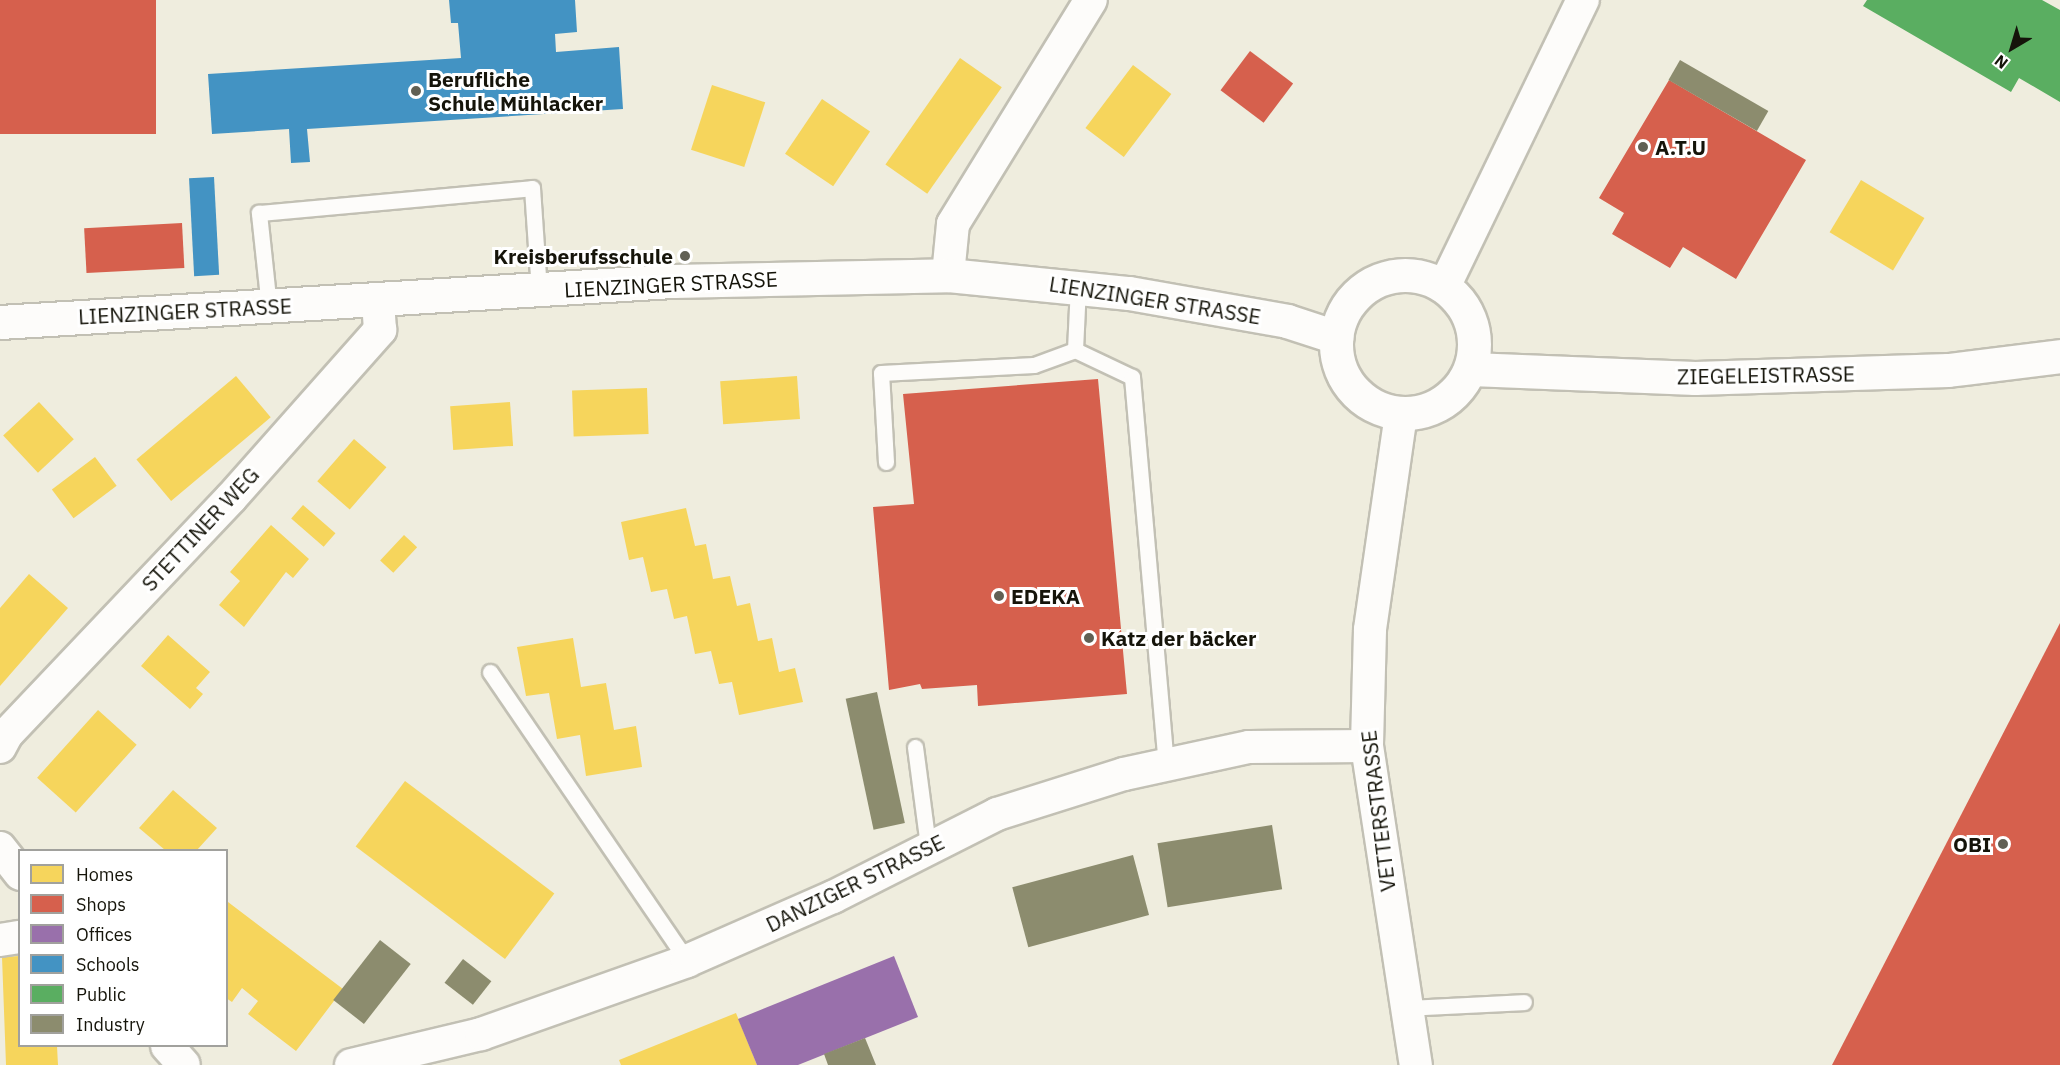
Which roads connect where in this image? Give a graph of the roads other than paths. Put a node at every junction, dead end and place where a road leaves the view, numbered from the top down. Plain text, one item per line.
1 (1091, 0) edge
2 (1583, 0) edge
3 (948, 275) junction
4 (1078, 286) junction
5 (1444, 287) junction
6 (539, 291) junction
7 (378, 301) junction
8 (269, 306) junction
9 (0, 322) edge
10 (1336, 337) junction
11 (1074, 350) junction
12 (2060, 356) edge
13 (1471, 369) junction
14 (1401, 414) junction
15 (886, 462) dead end
16 (489, 672) dead end
17 (1367, 746) junction
18 (0, 747) edge
19 (915, 747) dead end
20 (1166, 765) junction
21 (928, 846) junction
22 (0, 848) edge
23 (18, 871) edge
24 (18, 937) edge
25 (0, 940) edge
26 (687, 960) junction
27 (1524, 1002) dead end
28 (1407, 1008) junction
29 (168, 1047) edge
30 (184, 1065) edge
31 (351, 1065) edge
32 (1416, 1065) edge

1 - 3 street
2 - 5 street
3 - 4 street, LIENZINGER STRASSE
3 - 6 street, LIENZINGER STRASSE
4 - 10 street, LIENZINGER STRASSE
4 - 11 lane
5 - 10 street
5 - 13 street
6 - 7 street, LIENZINGER STRASSE
6 - 8 lane
7 - 8 street, LIENZINGER STRASSE
7 - 18 street, STETTINER WEG
8 - 9 street, LIENZINGER STRASSE
10 - 14 street
11 - 15 lane
11 - 20 lane
12 - 13 street, ZIEGELEISTRASSE
13 - 14 street
14 - 17 street, VETTERSTRASSE
16 - 26 lane
17 - 20 street, DANZIGER STRASSE
17 - 28 street, VETTERSTRASSE
19 - 21 lane
20 - 21 street, DANZIGER STRASSE
21 - 26 street, DANZIGER STRASSE
22 - 23 street
24 - 25 street
26 - 31 street, DANZIGER STRASSE
27 - 28 lane
28 - 32 street, VETTERSTRASSE
29 - 30 street

